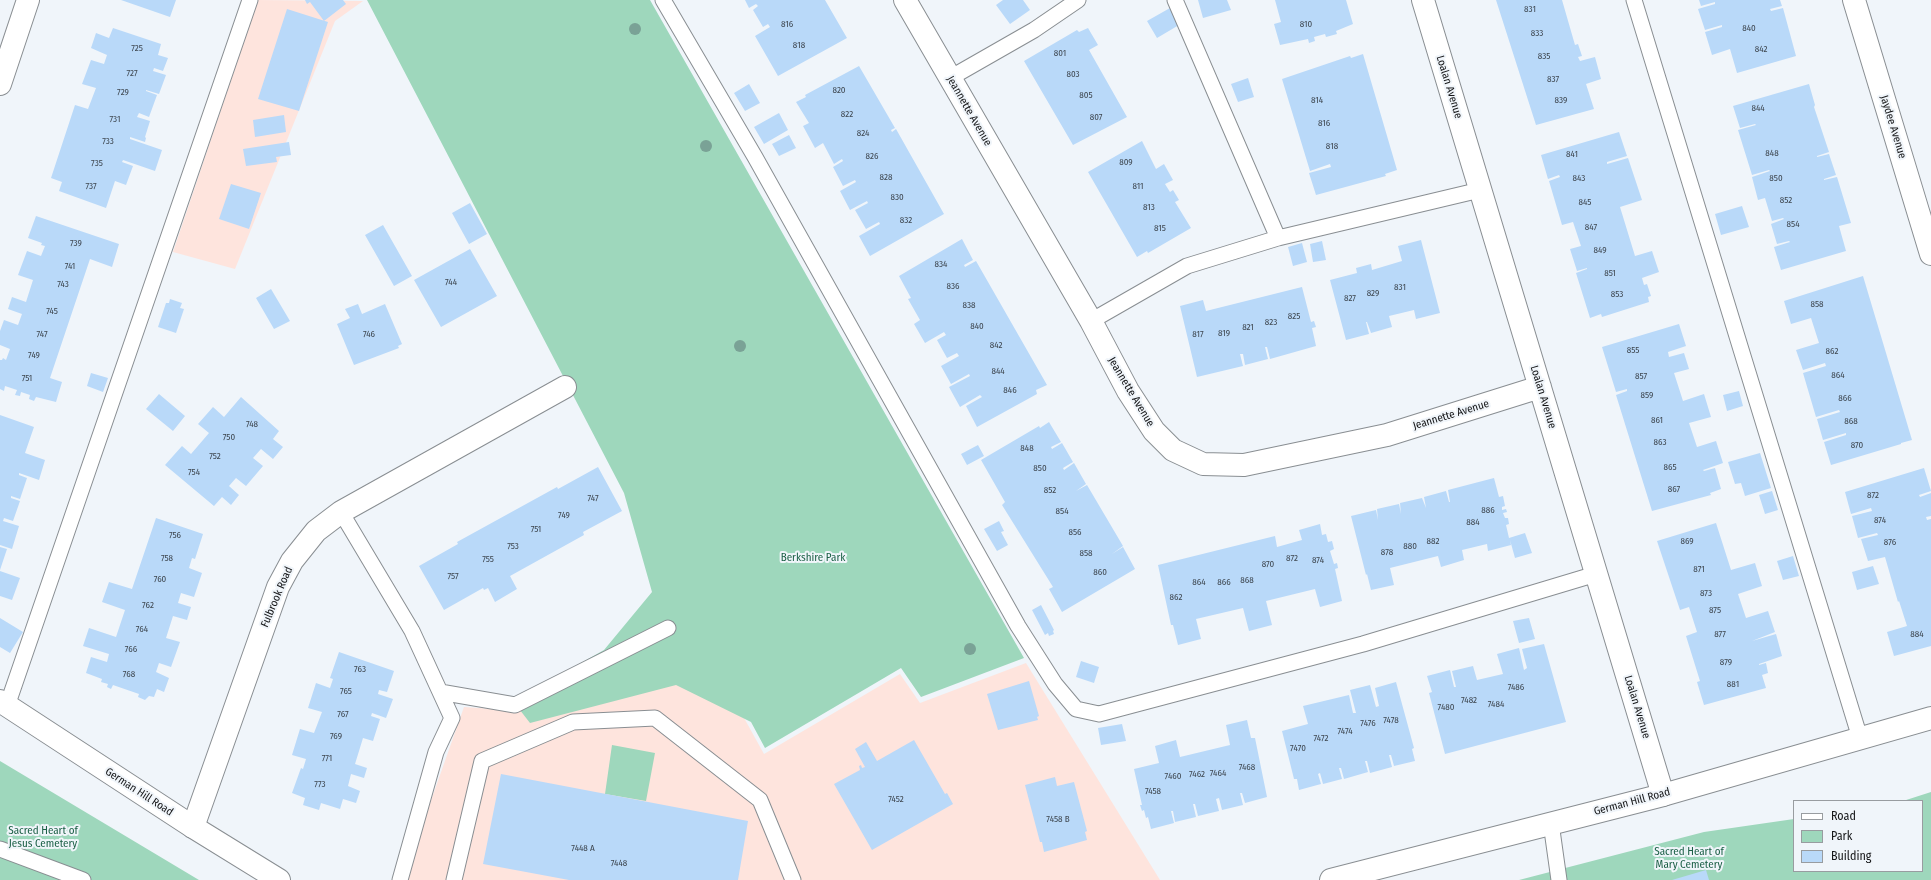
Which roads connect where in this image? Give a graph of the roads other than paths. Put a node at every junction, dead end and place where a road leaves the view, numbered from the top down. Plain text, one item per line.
1 (28, 0) edge
2 (250, 0) edge
3 (663, 0) edge
4 (905, 0) edge
5 (1078, 0) edge
6 (1175, 0) edge
7 (1423, 0) edge
8 (1634, 0) edge
9 (1854, 0) edge
10 (950, 78) junction
11 (0, 84) edge
12 (1480, 190) junction
13 (1278, 238) junction
14 (1931, 254) edge
15 (1091, 321) junction
16 (565, 387) dead end
17 (1540, 387) junction
18 (340, 512) junction
19 (1596, 574) junction
20 (668, 628) dead end
21 (440, 692) junction
22 (3, 704) edge
23 (1931, 718) edge
24 (1860, 738) junction
25 (1663, 795) junction
26 (1551, 823) junction
27 (193, 827) junction
28 (0, 849) edge
29 (83, 880) edge
30 (279, 880) edge
31 (400, 880) edge
32 (454, 880) edge
33 (793, 880) edge
34 (1331, 880) edge
35 (1559, 880) edge

1 - 11 street
2 - 22 lane
3 - 19 lane
4 - 10 street, Jeannette Avenue
5 - 10 lane
6 - 13 lane
7 - 12 street, Loalan Avenue
8 - 24 lane
9 - 14 street, Jaydee Avenue
10 - 15 street, Jeannette Avenue
12 - 13 lane
12 - 17 street, Loalan Avenue
13 - 15 lane
15 - 17 street, Jeannette Avenue
16 - 18 street, Fulbrook Road
17 - 19 street, Loalan Avenue
18 - 21 lane
18 - 27 street, Fulbrook Road
19 - 25 street, Loalan Avenue
20 - 21 lane
21 - 31 lane
22 - 27 street, German Hill Road
23 - 24 street, German Hill Road
24 - 25 street, German Hill Road
25 - 26 street, German Hill Road
26 - 34 street, German Hill Road
26 - 35 lane
27 - 30 street, German Hill Road
28 - 29 lane
32 - 33 lane

